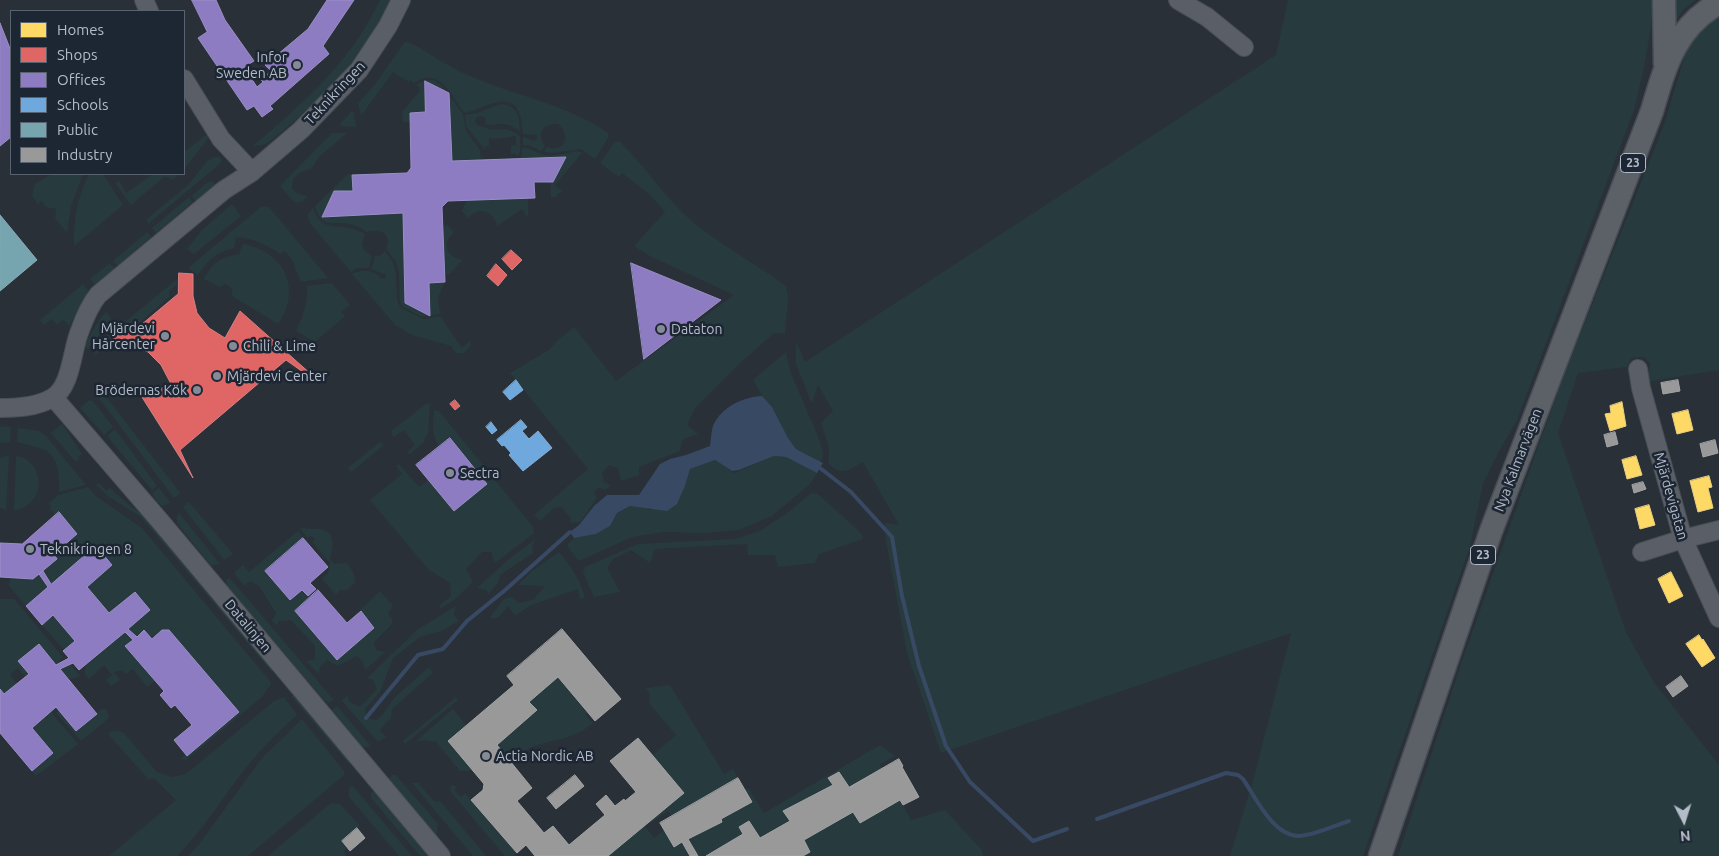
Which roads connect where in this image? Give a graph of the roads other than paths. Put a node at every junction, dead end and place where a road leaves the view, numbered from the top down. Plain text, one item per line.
1 (401, 0) edge
2 (1178, 0) edge
3 (1664, 0) edge
4 (1719, 3) edge
5 (1244, 46) dead end
6 (1665, 67) junction
7 (185, 82) edge
8 (252, 172) junction
9 (1638, 368) dead end
10 (54, 398) junction
11 (0, 408) edge
12 (1719, 530) edge
13 (1683, 539) junction
14 (1642, 552) dead end
15 (1719, 618) edge
16 (441, 856) edge
17 (1380, 856) edge

1 - 8 street, Teknikringen
2 - 5 street
3 - 6 main road, Nya Kalmarvägen / 23
4 - 6 main road, Nya Kalmarvägen / 23
6 - 17 main road, Nya Kalmarvägen / 23
7 - 8 street
8 - 10 street, Teknikringen
9 - 13 street, Mjärdevigatan
10 - 11 street
10 - 16 street, Datalinjen
12 - 13 street
13 - 14 street
13 - 15 street, Mjärdevigatan

